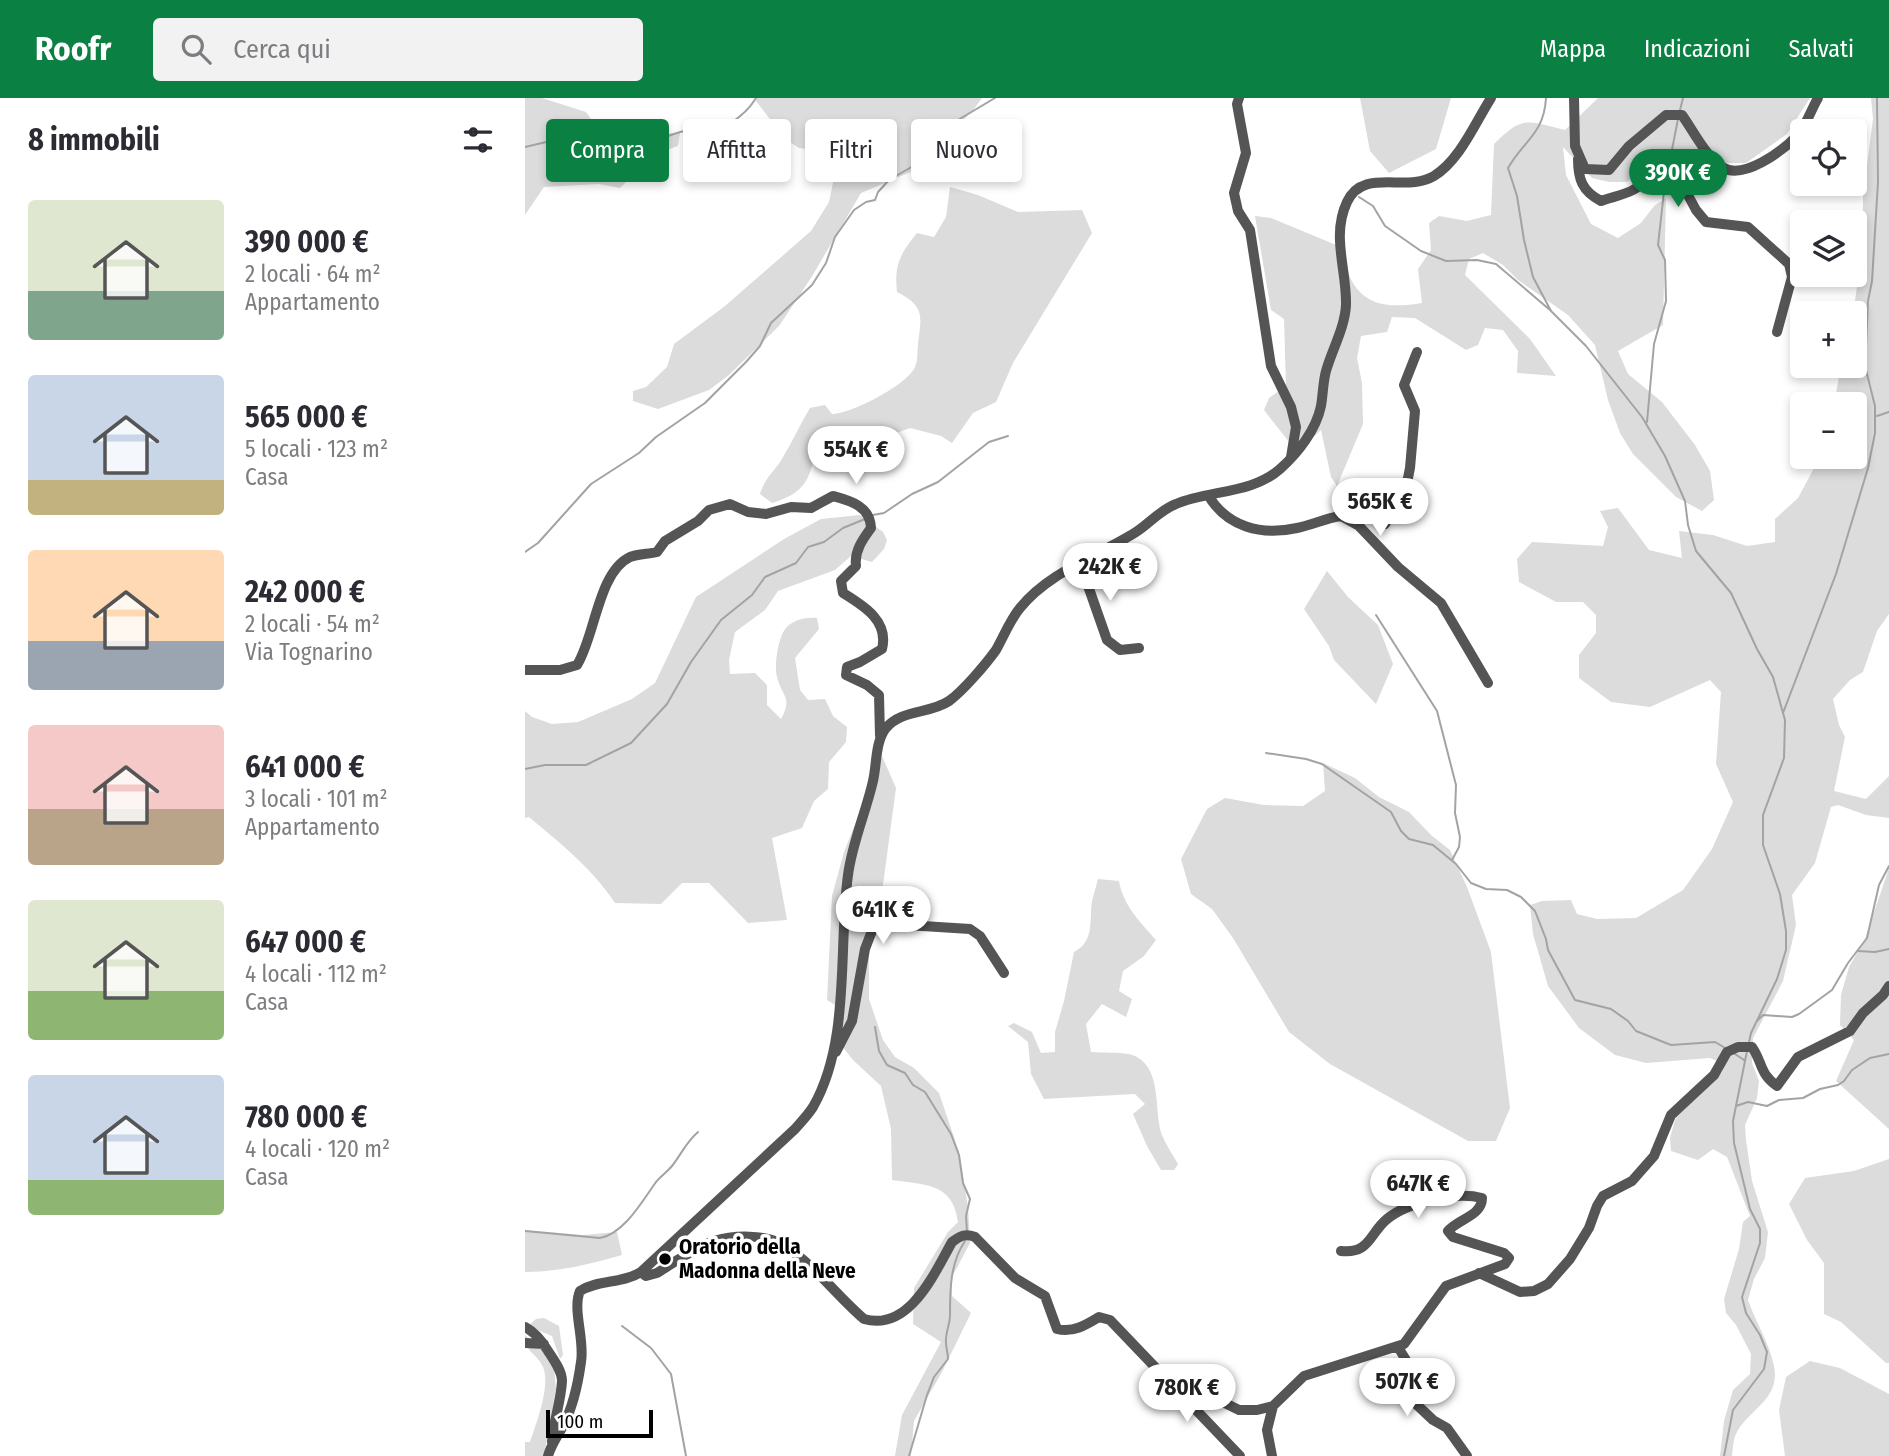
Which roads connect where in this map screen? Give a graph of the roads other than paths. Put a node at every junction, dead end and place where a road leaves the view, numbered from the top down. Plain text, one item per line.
1 (1239, 98) edge
2 (1491, 98) edge
3 (1574, 98) edge
4 (1818, 98) edge
5 (1579, 158) junction
6 (1777, 331) dead end
7 (1417, 352) dead end
8 (1291, 458) junction
9 (1208, 495) junction
10 (1340, 516) junction
11 (1080, 563) junction
12 (1139, 649) dead end
13 (525, 670) edge
14 (1488, 683) dead end
15 (880, 740) junction
16 (1004, 973) dead end
17 (1889, 986) edge
18 (829, 1065) junction
19 (1341, 1251) dead end
20 (641, 1272) junction
21 (1479, 1273) junction
22 (525, 1328) edge
23 (525, 1343) edge
24 (544, 1344) junction
25 (1398, 1347) junction
26 (1157, 1369) junction
27 (1273, 1406) junction
28 (552, 1443) junction
29 (548, 1456) edge
30 (1240, 1456) edge
31 (1272, 1456) edge
32 (1467, 1456) edge

1 - 8 street
2 - 8 street
3 - 5 street
4 - 5 street
5 - 6 street
7 - 10 street
8 - 9 street
9 - 10 street
9 - 11 street
10 - 14 street
11 - 12 street
11 - 15 street
13 - 15 street
15 - 18 street
16 - 18 street
17 - 21 street
18 - 20 street
19 - 21 street
20 - 26 street
20 - 28 street
21 - 25 street
22 - 24 street
23 - 24 street
24 - 28 street
25 - 27 street
25 - 32 street
26 - 27 street
26 - 30 street
27 - 31 street
28 - 29 street

